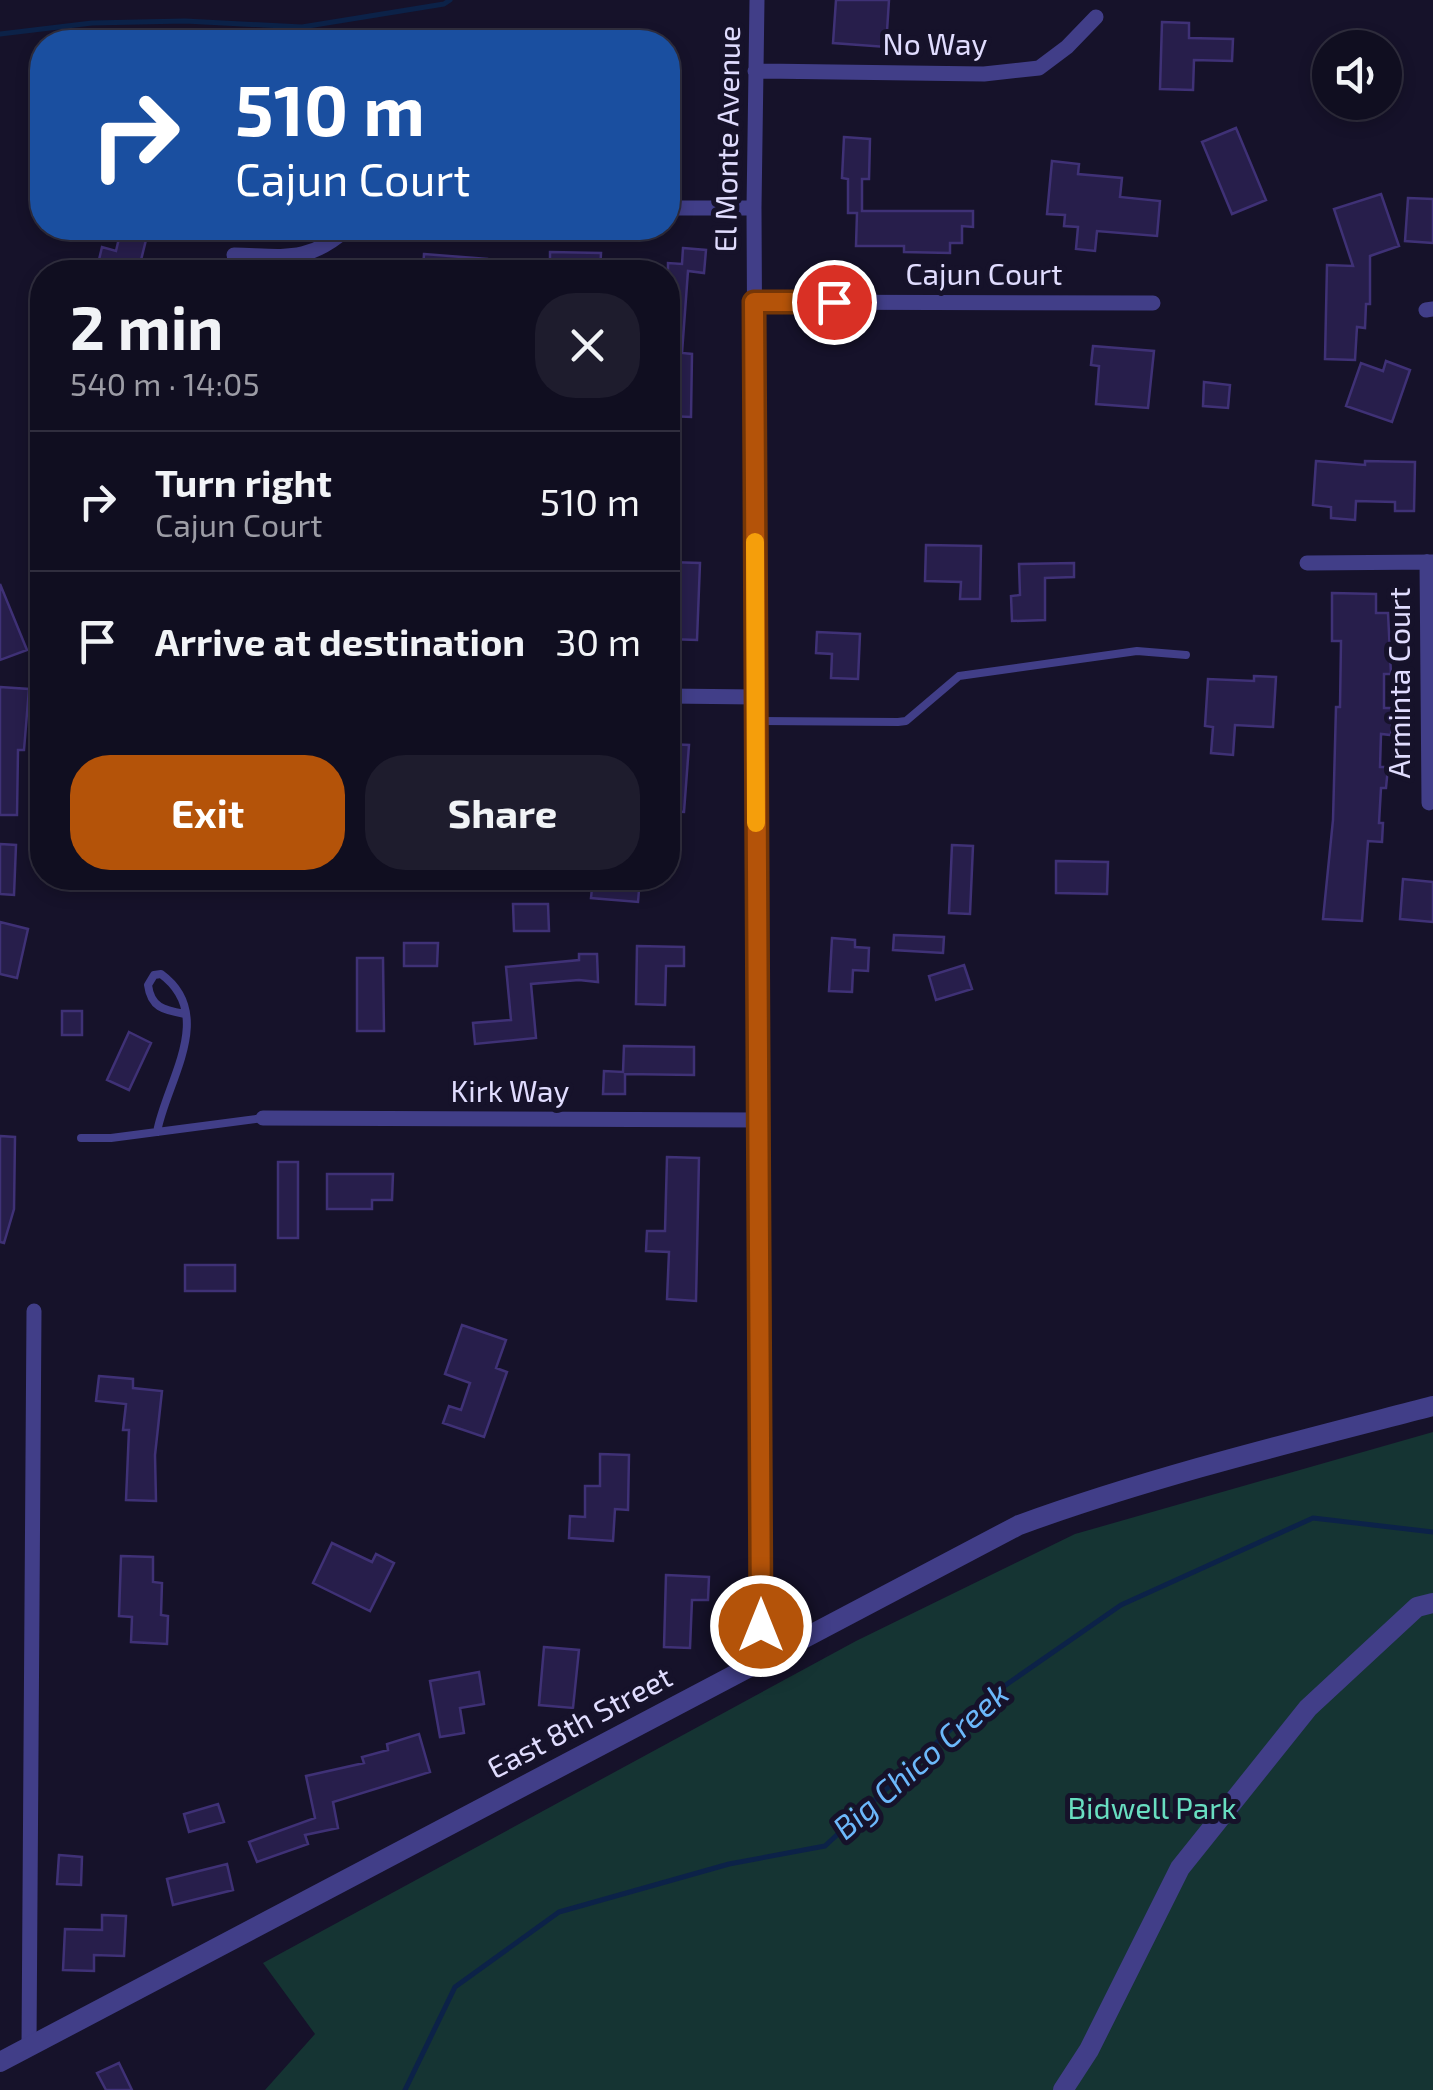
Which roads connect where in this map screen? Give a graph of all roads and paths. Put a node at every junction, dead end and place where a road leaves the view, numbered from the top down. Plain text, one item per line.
1 (757, 0) edge
2 (1096, 17) dead end
3 (755, 72) junction
4 (680, 208) edge
5 (754, 208) junction
6 (332, 240) edge
7 (234, 255) dead end
8 (754, 302) junction
9 (1153, 303) dead end
10 (1430, 562) edge
11 (1307, 563) dead end
12 (1186, 656) dead end
13 (680, 696) edge
14 (756, 697) junction
15 (756, 721) junction
16 (1429, 803) dead end
17 (185, 1014) junction
18 (263, 1118) joint
19 (758, 1120) junction
20 (157, 1132) junction
21 (80, 1138) dead end
22 (34, 1311) dead end
23 (1433, 1406) edge
24 (1433, 1604) edge
25 (774, 1655) junction
26 (29, 2045) junction
27 (1, 2061) edge
28 (1064, 2090) edge

1 - 3 street, El Monte Avenue
2 - 3 street, No Way
3 - 5 street, El Monte Avenue
4 - 5 street
5 - 8 street, El Monte Avenue
6 - 7 street
8 - 9 street, Cajun Court
8 - 14 street, El Monte Avenue
10 - 11 street
10 - 16 street, Arminta Court
12 - 15 lane
13 - 14 street
14 - 15 street, El Monte Avenue
15 - 19 street, El Monte Avenue
17 - 17 lane
17 - 20 lane
18 - 19 street, Kirk Way
18 - 20 lane
19 - 25 street, El Monte Avenue
20 - 21 lane
22 - 26 street
23 - 25 street, East 8th Street
24 - 28 street
25 - 26 street, East 8th Street
26 - 27 street, East 8th Street

